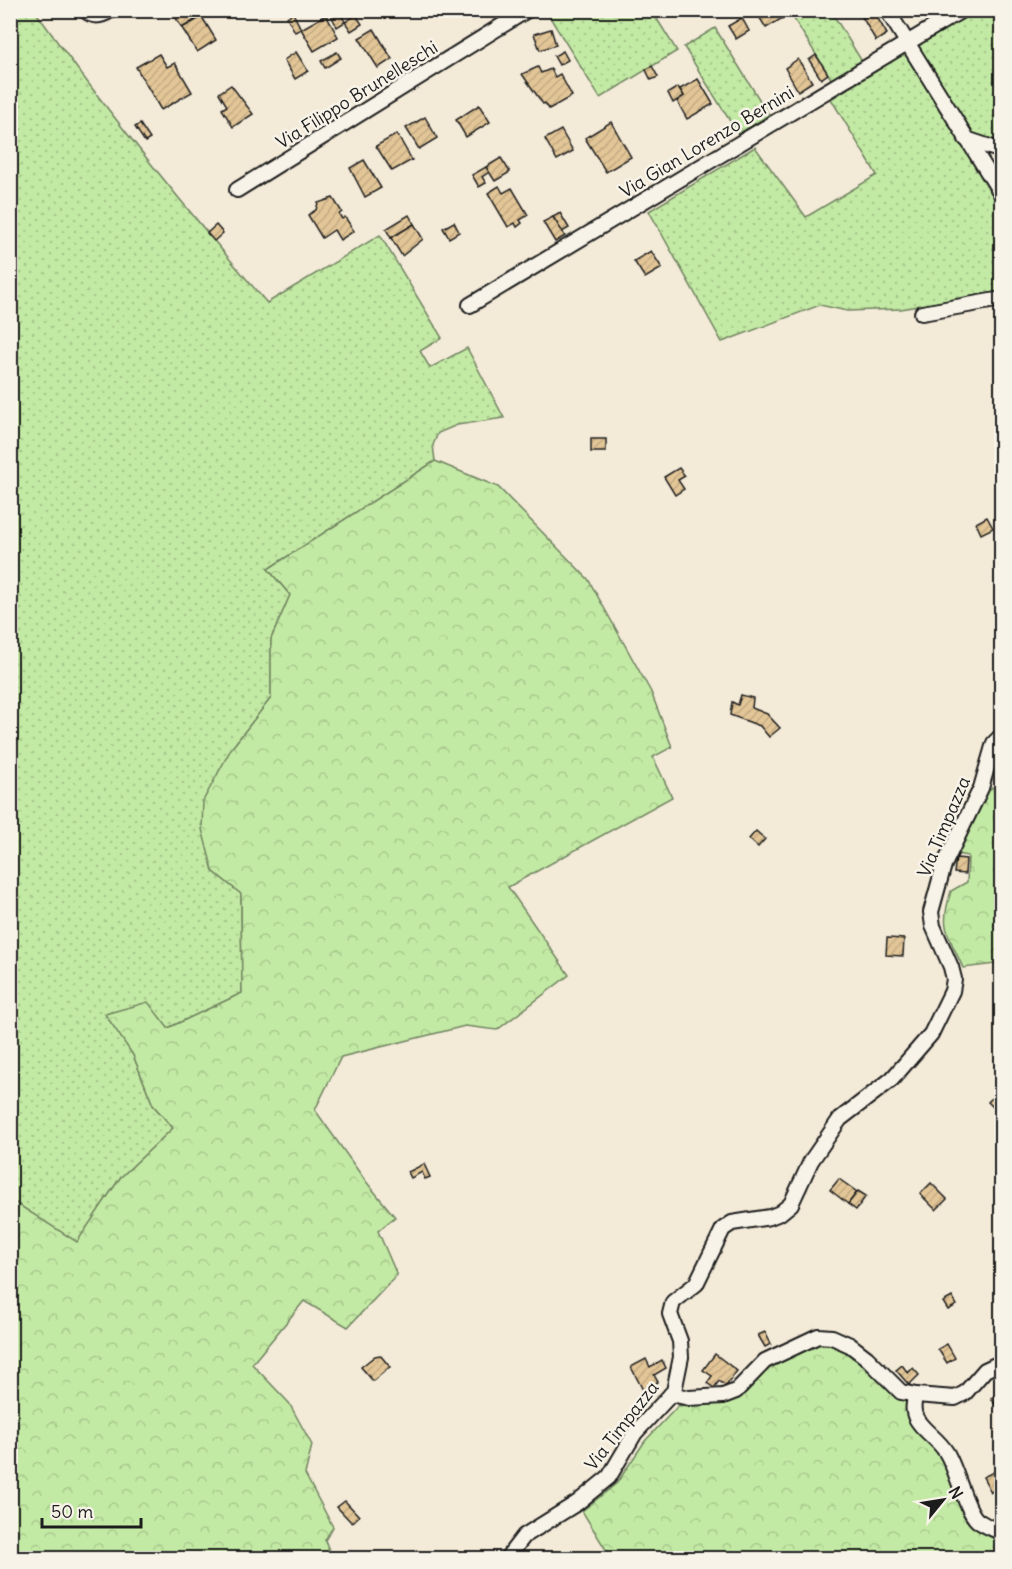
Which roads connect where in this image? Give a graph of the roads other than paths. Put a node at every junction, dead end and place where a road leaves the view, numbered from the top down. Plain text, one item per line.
1 (85, 10) edge
2 (111, 10) edge
3 (527, 10) edge
4 (887, 10) edge
5 (962, 10) edge
6 (908, 43) junction
7 (966, 139) junction
8 (1002, 151) edge
9 (237, 190) dead end
10 (1002, 195) edge
11 (1002, 299) edge
12 (470, 305) dead end
13 (922, 313) dead end
14 (1002, 735) edge
15 (1002, 1362) edge
16 (671, 1394) junction
17 (916, 1395) junction
18 (1002, 1533) edge
19 (507, 1558) edge

1 - 2 street
3 - 9 street, Via Filippo Brunelleschi
4 - 6 street
5 - 6 street, Via Gian Lorenzo Bernini
6 - 7 street
6 - 12 street, Via Gian Lorenzo Bernini
7 - 8 street
7 - 10 street
11 - 13 street
14 - 16 street, Via Timpazza
15 - 17 street
16 - 17 street
16 - 19 street, Via Timpazza
17 - 18 street

